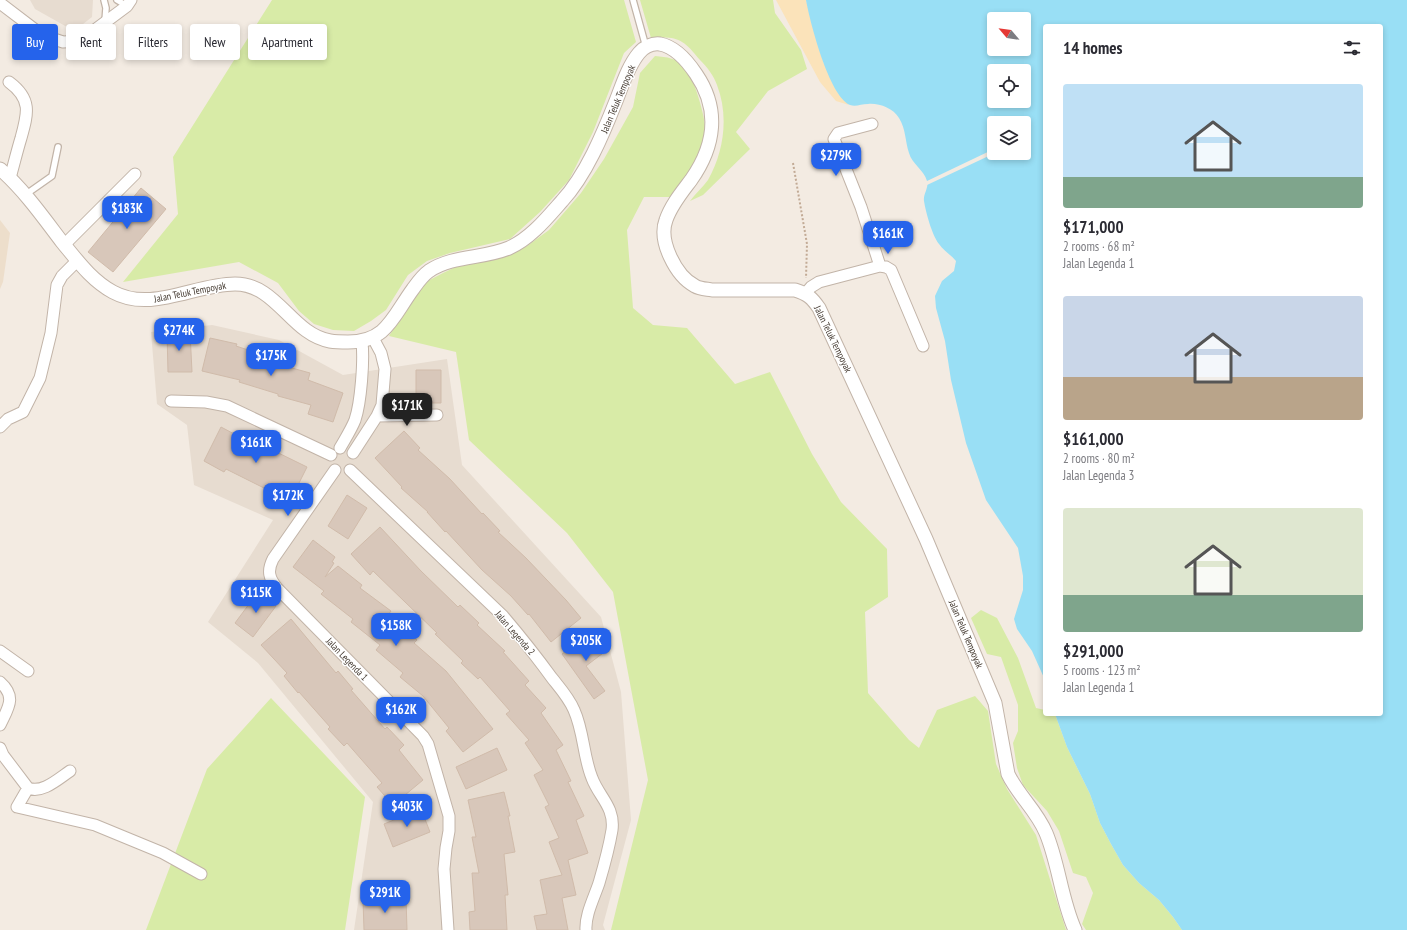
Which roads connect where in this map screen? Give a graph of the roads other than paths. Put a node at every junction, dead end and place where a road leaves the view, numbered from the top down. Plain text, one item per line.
1 (104, 0) edge
2 (633, 0) edge
3 (125, 2) edge
4 (0, 3) edge
5 (104, 23) junction
6 (646, 47) junction
7 (9, 82) dead end
8 (872, 124) dead end
9 (58, 147) dead end
10 (5, 173) edge
11 (135, 174) dead end
12 (25, 195) junction
13 (65, 244) junction
14 (77, 262) junction
15 (880, 266) junction
16 (805, 294) junction
17 (368, 340) junction
18 (923, 346) dead end
19 (171, 401) dead end
20 (437, 415) dead end
21 (377, 416) junction
22 (0, 427) edge
23 (335, 451) junction
24 (353, 454) junction
25 (335, 470) junction
26 (350, 470) junction
27 (0, 651) edge
28 (28, 671) dead end
29 (0, 682) edge
30 (0, 725) edge
31 (0, 748) edge
32 (70, 772) dead end
33 (28, 788) junction
34 (201, 874) dead end
35 (448, 930) edge
36 (586, 930) edge
37 (1075, 930) edge

1 - 5 lane
2 - 6 lane
3 - 5 street
4 - 5 street
6 - 16 street
6 - 17 street, Jalan Teluk Tempoyak
7 - 10 street
8 - 15 street
9 - 12 lane
10 - 12 street, Jalan Teluk Tempoyak
11 - 13 street
12 - 13 street, Jalan Teluk Tempoyak
13 - 14 street, Jalan Teluk Tempoyak
14 - 17 street, Jalan Teluk Tempoyak
14 - 22 street
15 - 16 street
15 - 18 street
16 - 37 street, Jalan Teluk Tempoyak
17 - 21 street
17 - 23 street
19 - 23 street
20 - 21 street
21 - 24 street
23 - 24 street
23 - 25 street
24 - 26 street
25 - 26 street
25 - 35 street, Jalan Legenda 1
26 - 36 street, Jalan Legenda 2
27 - 28 street
29 - 30 street
31 - 33 street
32 - 33 street
33 - 34 street

